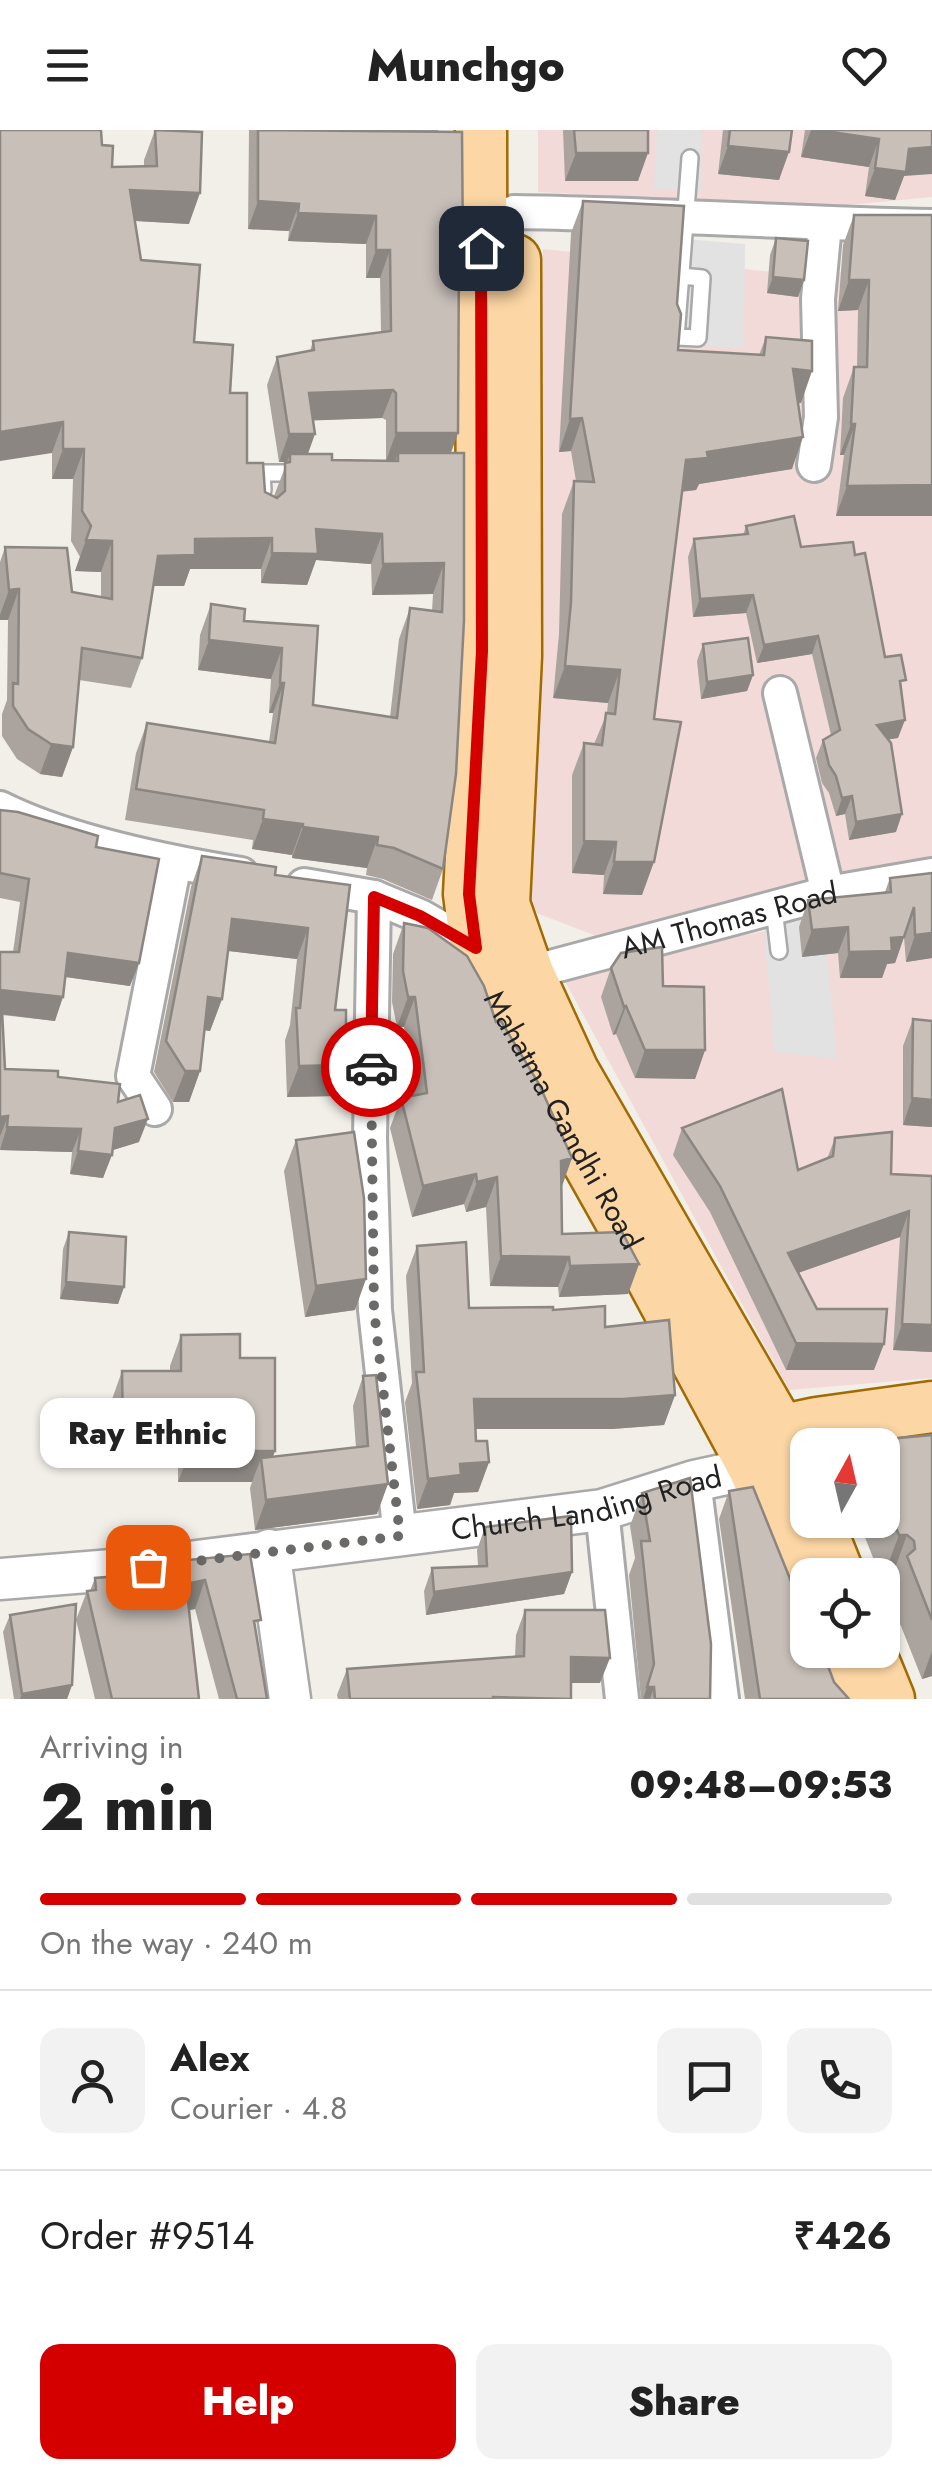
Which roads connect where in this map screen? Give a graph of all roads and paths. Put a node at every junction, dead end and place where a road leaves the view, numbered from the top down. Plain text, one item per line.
1 (484, 139) edge
2 (690, 158) dead end
3 (498, 212) junction
4 (687, 215) junction
5 (825, 224) junction
6 (932, 226) edge
7 (681, 276) edge
8 (814, 465) dead end
9 (322, 473) edge
10 (263, 502) edge
11 (780, 693) dead end
12 (0, 808) edge
13 (175, 863) junction
14 (932, 875) edge
15 (828, 892) junction
16 (374, 897) junction
17 (774, 910) junction
18 (476, 948) junction
19 (780, 951) dead end
20 (528, 974) junction
21 (156, 1110) dead end
22 (932, 1407) edge
23 (932, 1436) edge
24 (900, 1440) edge
25 (780, 1458) edge
26 (694, 1481) junction
27 (602, 1510) junction
28 (400, 1536) junction
29 (270, 1550) junction
30 (801, 1558) edge
31 (0, 1579) edge
32 (839, 1668) edge
33 (877, 1668) edge
34 (290, 1699) edge
35 (622, 1699) edge
36 (722, 1699) edge
37 (851, 1699) edge
38 (890, 1699) edge

1 - 3 main road, Mahatma Gandhi Road
2 - 4 lane
3 - 4 street
3 - 18 main road, Mahatma Gandhi Road
3 - 20 main road, Mahatma Gandhi Road
4 - 5 street
4 - 7 lane
5 - 6 street
5 - 8 street
9 - 10 lane
11 - 15 street
12 - 13 street
13 - 16 street
13 - 21 street
14 - 15 street, AM Thomas Road
15 - 17 street, AM Thomas Road
16 - 18 street
16 - 28 street
17 - 19 lane
17 - 20 street, AM Thomas Road
18 - 25 main road, Mahatma Gandhi Road
20 - 25 main road, Mahatma Gandhi Road
22 - 25 main road
23 - 24 main road
25 - 26 street, Church Landing Road
25 - 30 main road, Mahatma Gandhi Road
26 - 27 street, Church Landing Road
26 - 36 street
27 - 28 street, Church Landing Road
27 - 35 street
28 - 29 street, Church Landing Road
29 - 31 street, Church Landing Road
29 - 34 street
32 - 37 main road
33 - 38 main road

